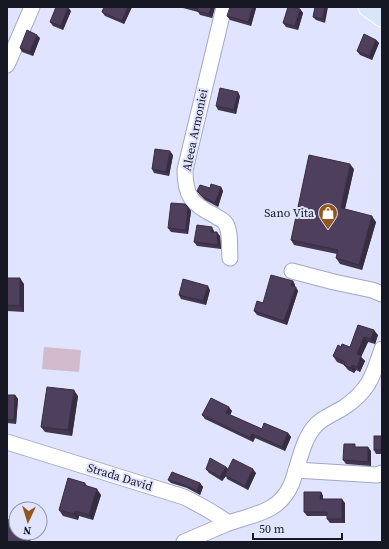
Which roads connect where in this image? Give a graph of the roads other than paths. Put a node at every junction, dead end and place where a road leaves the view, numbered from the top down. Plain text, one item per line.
1 (32, 7) edge
2 (224, 7) edge
3 (368, 7) edge
4 (382, 17) edge
5 (7, 65) edge
6 (230, 258) dead end
7 (292, 271) dead end
8 (382, 294) edge
9 (382, 349) edge
10 (7, 442) edge
11 (296, 470) junction
12 (382, 473) edge
13 (228, 523) junction
14 (184, 542) edge

1 - 5 street
2 - 6 street, Aleea Armoniei
3 - 4 main road
7 - 8 street
9 - 11 street
10 - 13 street, Strada David
11 - 12 street
11 - 13 street
13 - 14 street

